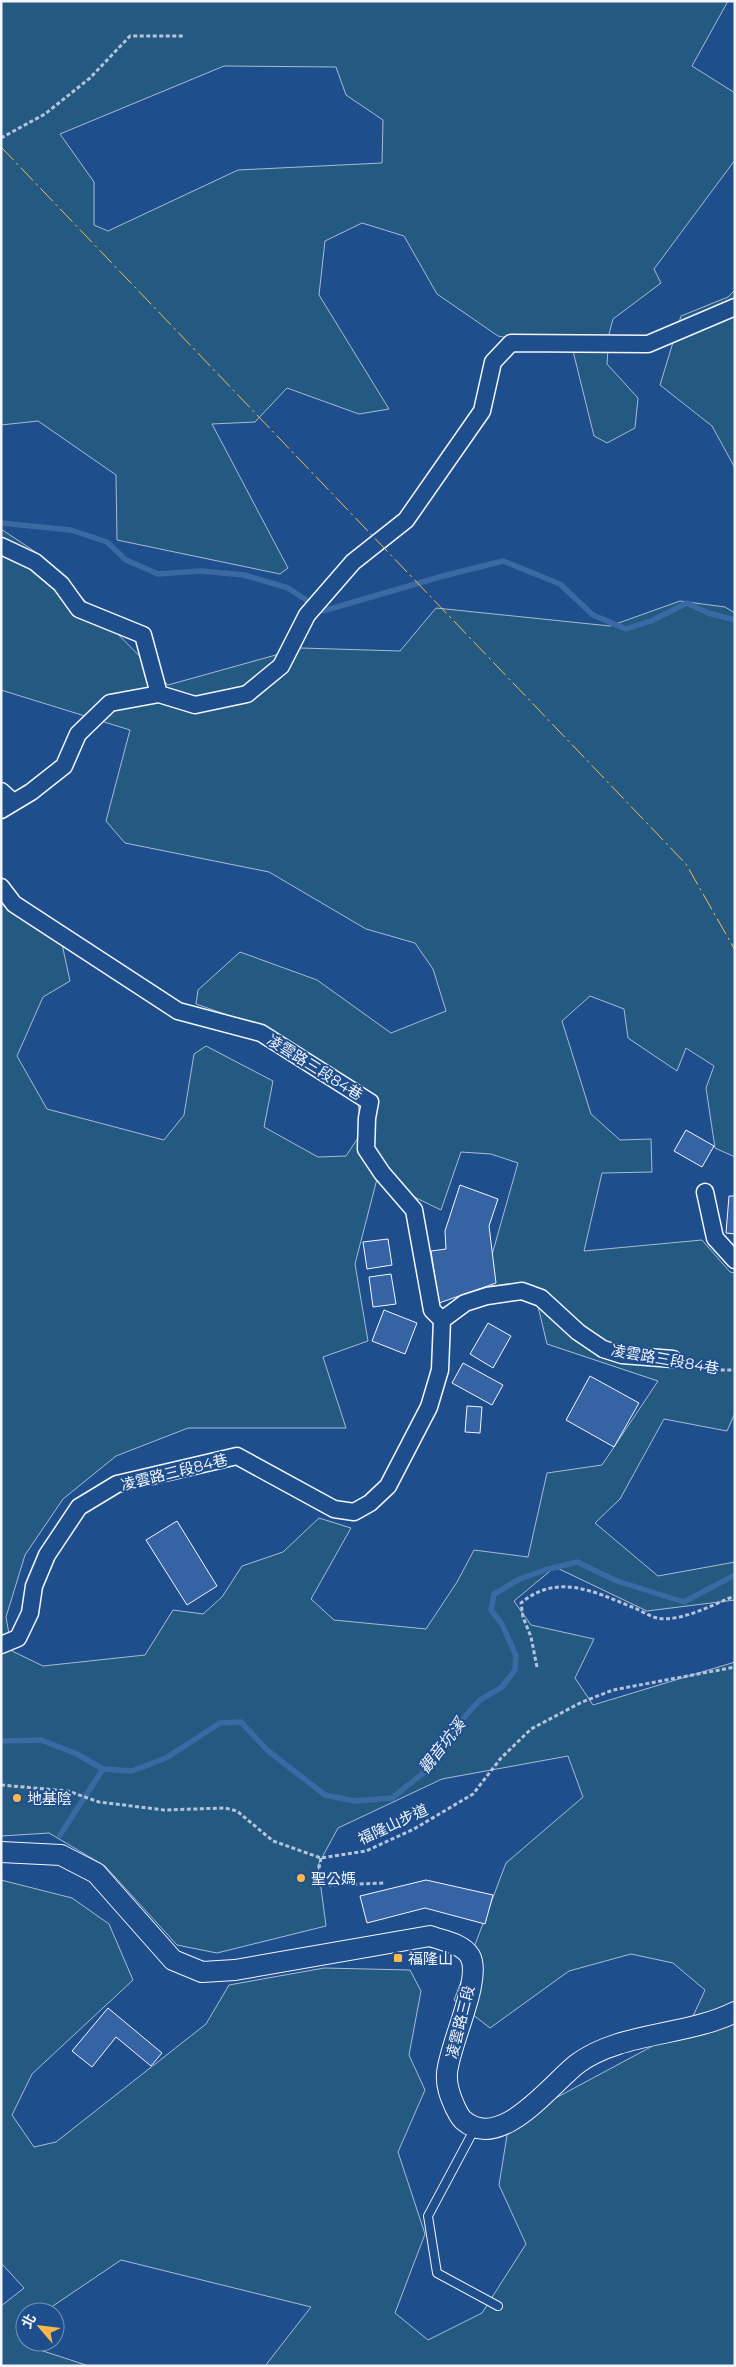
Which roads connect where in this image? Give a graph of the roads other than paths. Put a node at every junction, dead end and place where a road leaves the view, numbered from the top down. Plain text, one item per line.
1 (735, 307) edge
2 (1, 546) edge
3 (159, 694) junction
4 (5, 801) edge
5 (1, 887) edge
6 (705, 1192) dead end
7 (735, 1260) edge
8 (442, 1320) junction
9 (673, 1359) road end
10 (1, 1645) edge
11 (1, 1852) edge
12 (735, 2012) edge
13 (475, 2128) junction
14 (498, 2306) dead end

1 - 3 street
2 - 3 street
3 - 4 street
5 - 8 street, 凌雲路三段84巷
6 - 7 street
8 - 9 street, 凌雲路三段84巷
8 - 10 street, 凌雲路三段84巷
11 - 13 street, 凌雲路三段
12 - 13 street
13 - 14 lane

